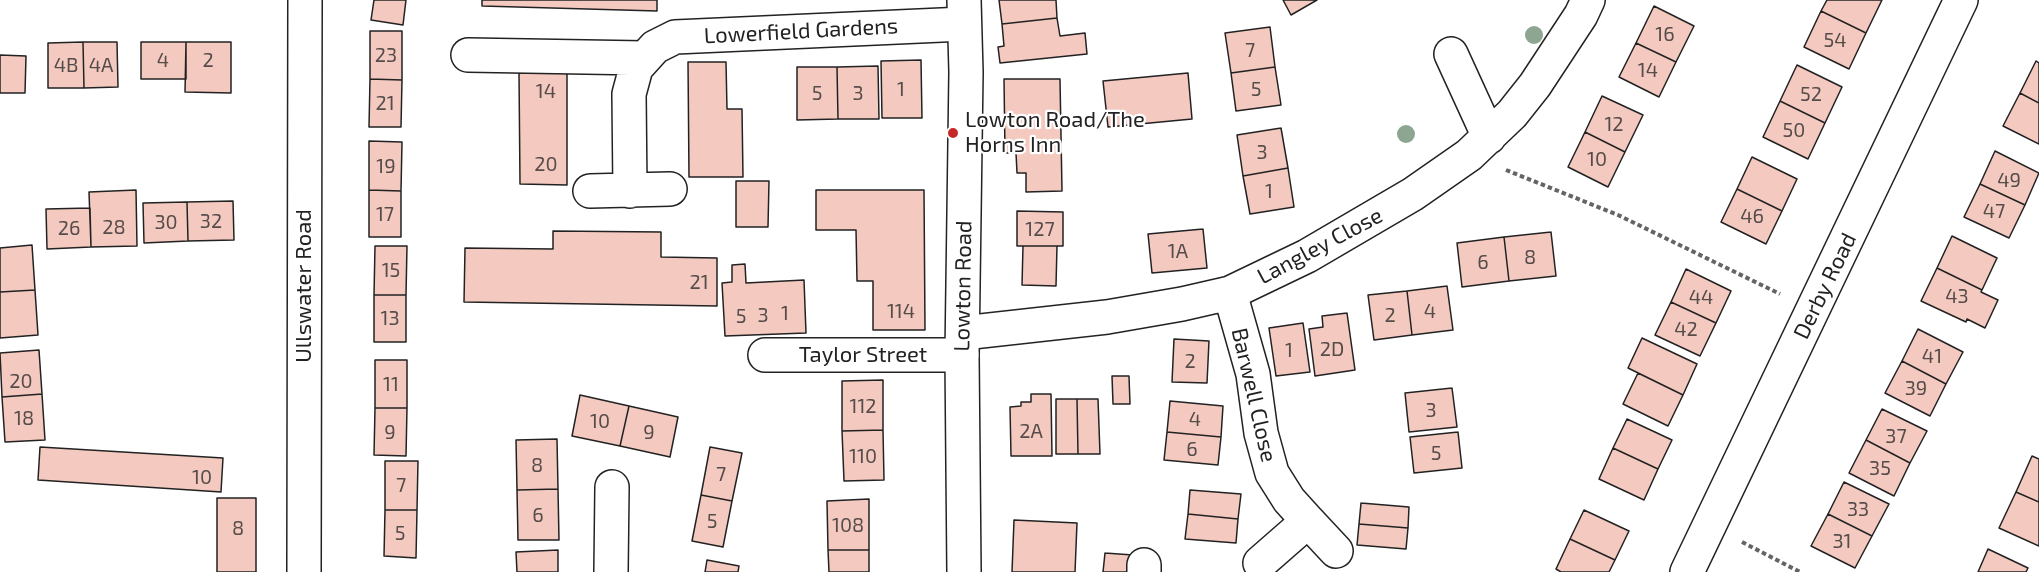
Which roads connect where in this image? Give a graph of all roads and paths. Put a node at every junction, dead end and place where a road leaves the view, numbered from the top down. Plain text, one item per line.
1 (305, 0) edge
2 (1588, 0) edge
3 (1961, 0) edge
4 (964, 12) edge
5 (1451, 54) dead end
6 (468, 55) dead end
7 (644, 58) junction
8 (1479, 146) junction
9 (670, 189) dead end
10 (590, 191) dead end
11 (630, 191) junction
12 (1230, 292) junction
13 (1814, 309) junction
14 (963, 344) junction
15 (765, 355) dead end
16 (612, 487) dead end
17 (1308, 521) junction
18 (1710, 526) junction
19 (1336, 551) dead end
20 (1260, 563) dead end
21 (304, 572) edge
22 (611, 572) edge
23 (964, 572) edge
24 (1687, 572) edge
25 (1800, 572) edge

1 - 21 street, Ullswater Road
2 - 8 street, Langley Close
3 - 13 street, Derby Road
4 - 7 street, Lowerfield Gardens
4 - 14 street, Lowton Road
5 - 8 street
6 - 7 street
7 - 11 street, Lowerfield Gardens
8 - 12 street, Langley Close
8 - 13 path
9 - 11 street
10 - 11 street
12 - 14 street, Langley Close
12 - 17 street, Barwell Close
13 - 18 street, Derby Road
14 - 15 street, Taylor Street
14 - 23 street, Lowton Road
16 - 22 street
17 - 19 street, Barwell Close
17 - 20 street
18 - 24 street, Derby Road
18 - 25 path

